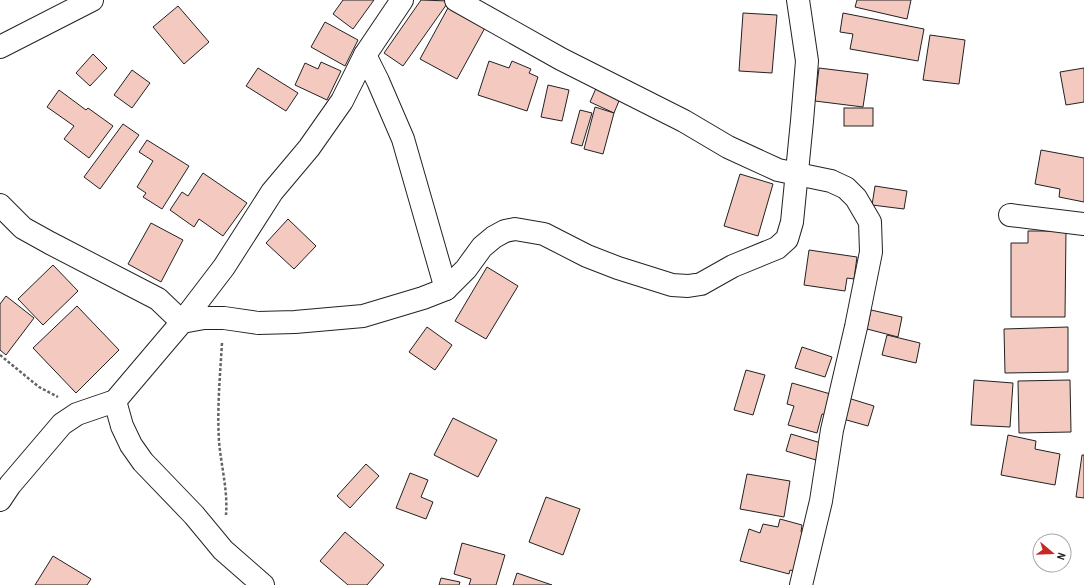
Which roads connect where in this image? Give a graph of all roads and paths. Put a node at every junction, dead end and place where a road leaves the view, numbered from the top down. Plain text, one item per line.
1 (92, 0) edge
2 (402, 0) edge
3 (456, 0) edge
4 (798, 0) edge
5 (0, 47) edge
6 (365, 55) junction
7 (796, 174) junction
8 (0, 205) edge
9 (1010, 215) dead end
10 (1084, 224) edge
11 (446, 289) junction
12 (224, 318) junction
13 (182, 322) junction
14 (0, 355) edge
15 (58, 397) dead end
16 (115, 401) junction
17 (0, 500) edge
18 (223, 550) junction
19 (263, 585) edge
20 (801, 585) edge

1 - 5 street
2 - 6 street
3 - 7 street
4 - 7 street
6 - 11 street
6 - 13 street
7 - 11 street
7 - 20 street
8 - 13 street
9 - 10 street
11 - 12 street
12 - 13 street
12 - 18 path
13 - 16 street
14 - 15 path
16 - 17 street
16 - 18 street
18 - 19 street

